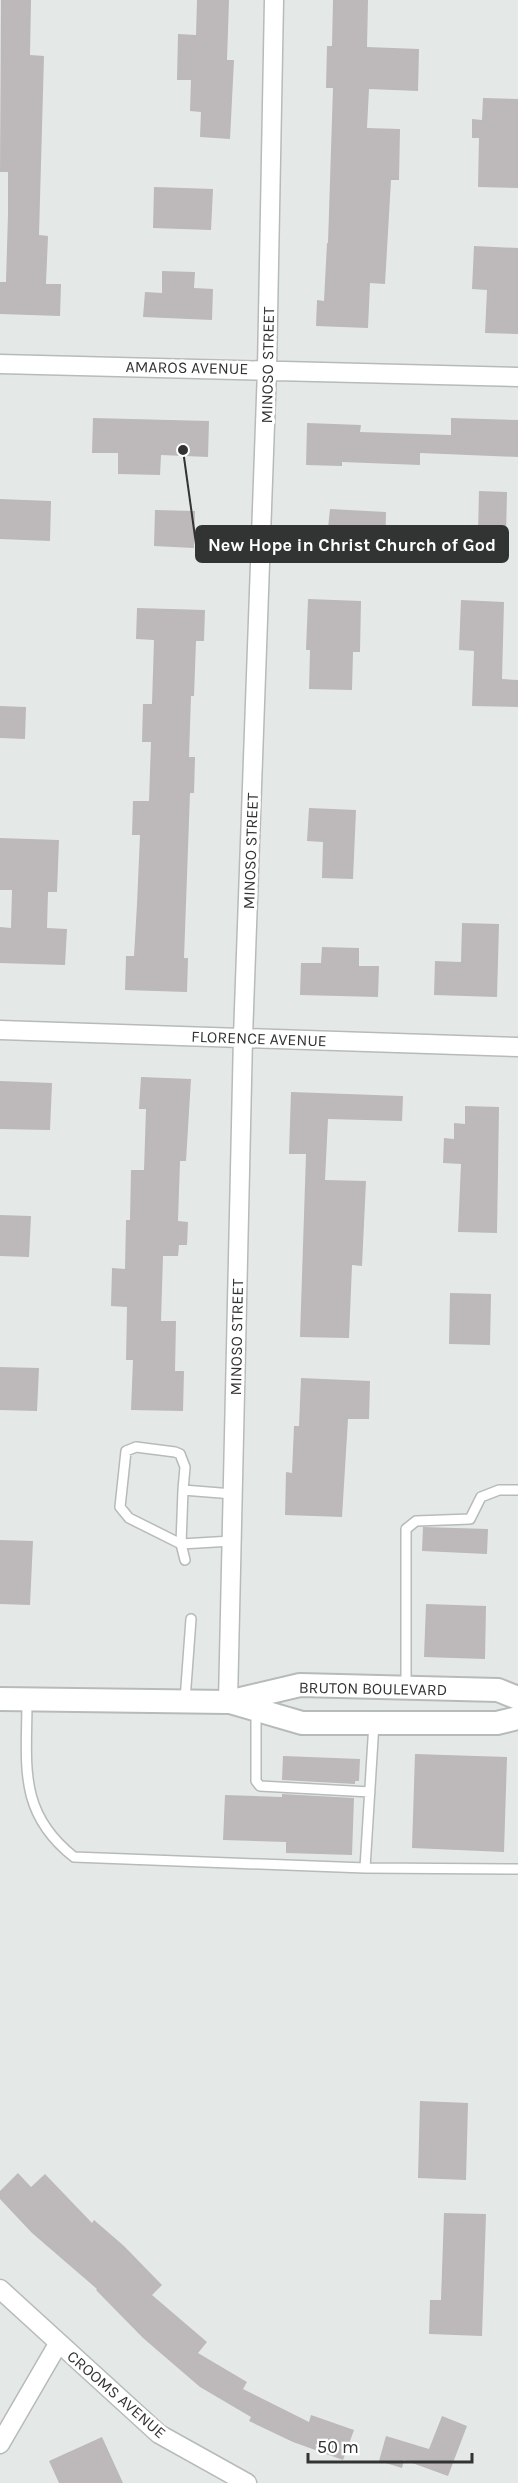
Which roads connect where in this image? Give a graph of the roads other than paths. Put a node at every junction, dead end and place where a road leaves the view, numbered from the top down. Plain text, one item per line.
1 (274, 0) edge
2 (0, 364) edge
3 (267, 369) junction
4 (518, 377) edge
5 (0, 1030) edge
6 (243, 1037) junction
7 (518, 1047) edge
8 (183, 1490) junction
9 (518, 1490) edge
10 (233, 1494) junction
11 (232, 1541) junction
12 (181, 1544) junction
13 (185, 1560) dead end
14 (192, 1619) dead end
15 (406, 1688) junction
16 (518, 1698) edge
17 (0, 1699) edge
18 (27, 1699) junction
19 (185, 1701) junction
20 (228, 1702) junction
21 (256, 1710) junction
22 (518, 1718) edge
23 (374, 1723) junction
24 (370, 1792) junction
25 (366, 1868) junction
26 (518, 1869) edge
27 (0, 2289) edge
28 (58, 2344) junction
29 (0, 2444) edge
30 (247, 2483) edge

1 - 3 street, MINOSO STREET
2 - 3 street, AMAROS AVENUE
3 - 4 street, AMAROS AVENUE
3 - 6 street, MINOSO STREET
5 - 6 street, FLORENCE AVENUE
6 - 7 street, FLORENCE AVENUE
6 - 10 street, MINOSO STREET
8 - 10 lane
8 - 12 lane
8 - 12 lane
9 - 15 lane
10 - 11 street, MINOSO STREET
11 - 12 lane
11 - 20 street, MINOSO STREET
12 - 13 lane
14 - 19 lane
15 - 16 street, BRUTON BOULEVARD
15 - 20 street, BRUTON BOULEVARD
17 - 18 street, BRUTON BOULEVARD
18 - 19 street, BRUTON BOULEVARD
18 - 25 lane
19 - 20 street, BRUTON BOULEVARD
20 - 21 street, BRUTON BOULEVARD
21 - 23 street, BRUTON BOULEVARD
21 - 24 lane
22 - 23 street, BRUTON BOULEVARD
23 - 24 lane
24 - 25 lane
25 - 26 lane
27 - 28 street, CROOMS AVENUE
28 - 29 street
28 - 30 street, CROOMS AVENUE

